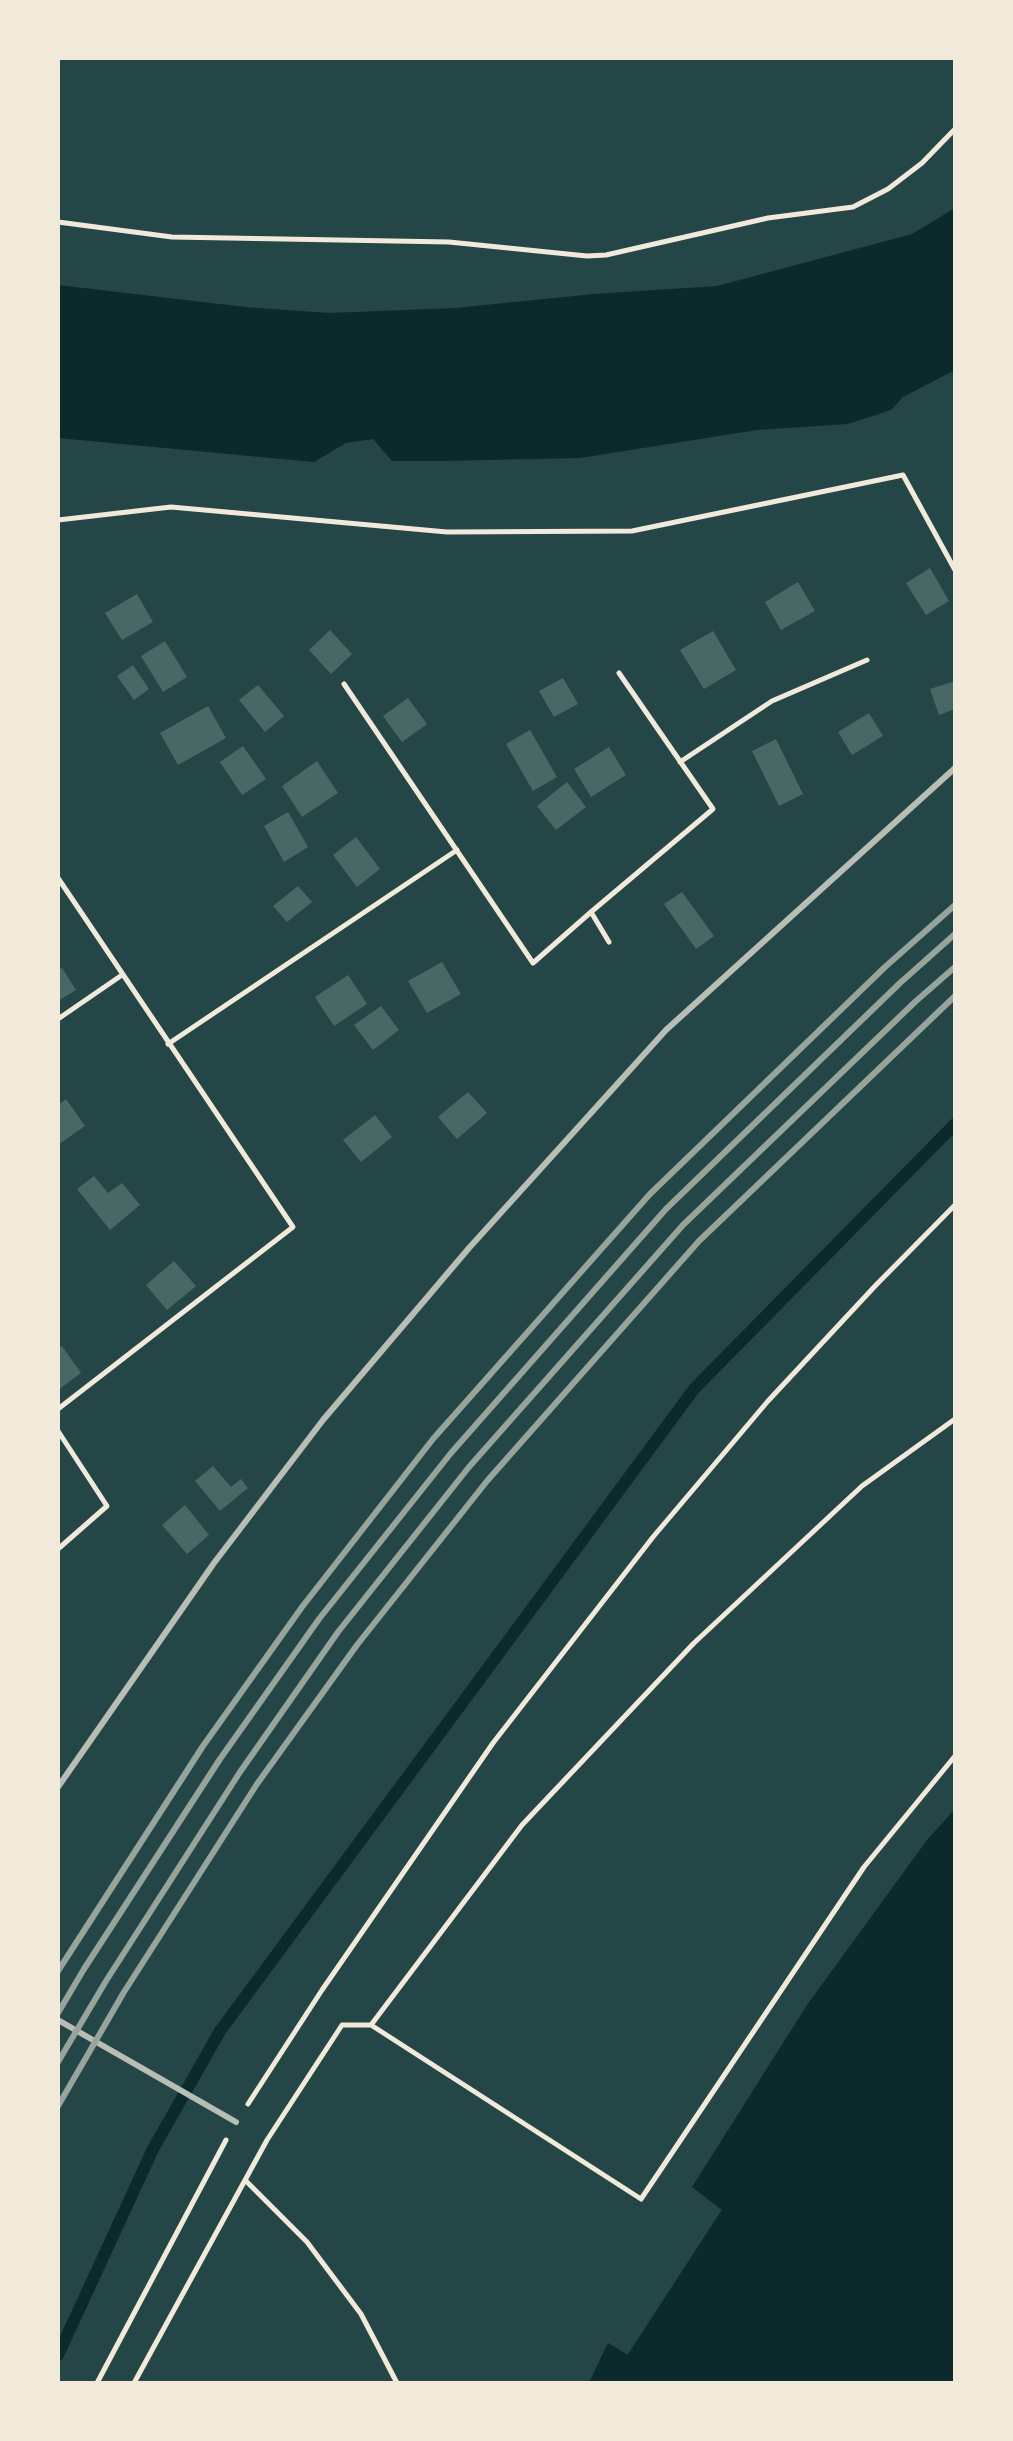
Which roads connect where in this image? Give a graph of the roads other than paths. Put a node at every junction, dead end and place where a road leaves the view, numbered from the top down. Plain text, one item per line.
1 (955, 768) edge
2 (58, 1787) edge
3 (58, 2020) edge
4 (236, 2122) road end

1 - 2 lane
3 - 4 lane

